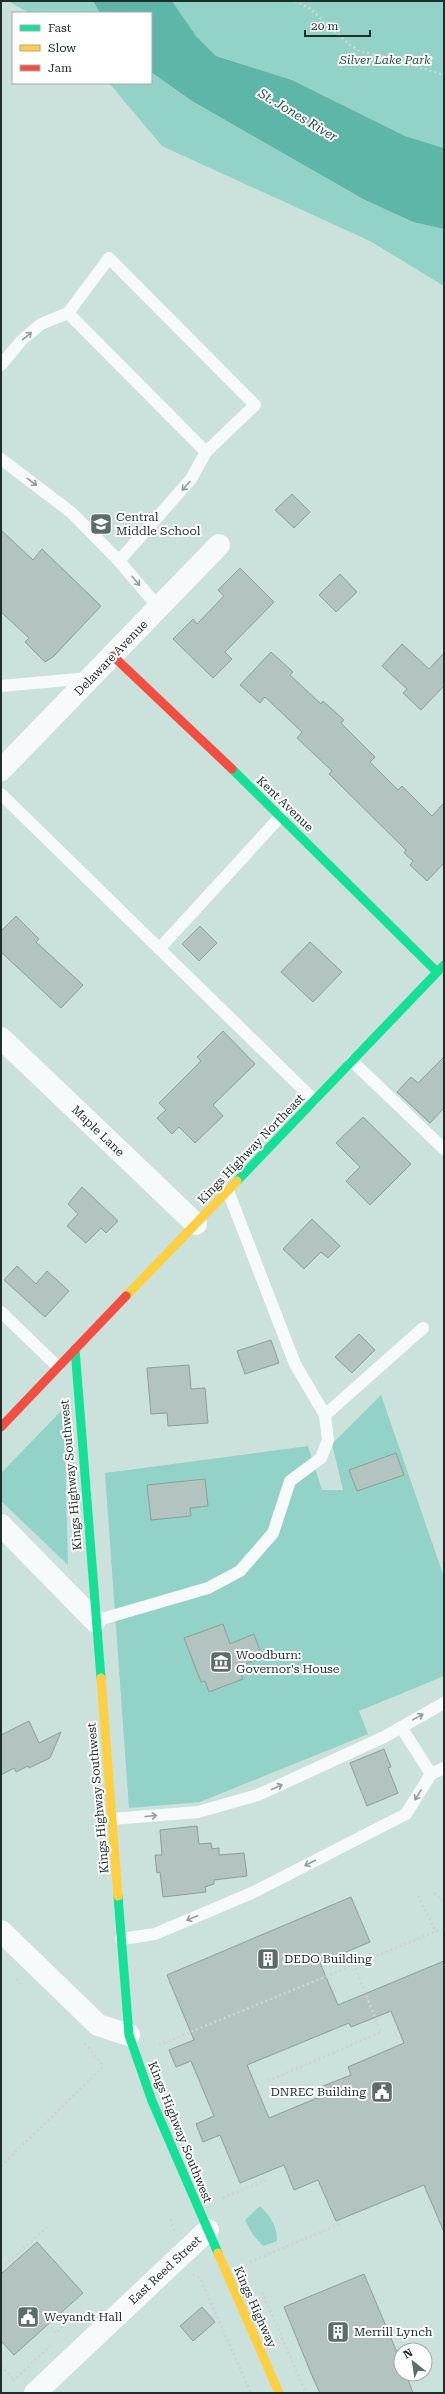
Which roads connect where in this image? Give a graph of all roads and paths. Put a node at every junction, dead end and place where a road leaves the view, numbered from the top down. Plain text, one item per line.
1 (295, 1) edge
2 (444, 75) edge
3 (68, 313) junction
4 (1, 365) edge
5 (206, 452) junction
6 (1, 459) edge
7 (219, 545) dead end
8 (119, 561) junction
9 (159, 608) junction
10 (113, 656) junction
11 (92, 678) junction
12 (1, 686) edge
13 (1, 770) edge
14 (1, 794) edge
15 (281, 816) junction
16 (159, 949) junction
17 (441, 968) edge
18 (1, 1038) edge
19 (352, 1061) junction
20 (314, 1100) junction
21 (444, 1149) edge
22 (228, 1190) junction
23 (196, 1224) junction
24 (1, 1312) edge
25 (423, 1328) dead end
26 (75, 1349) junction
27 (58, 1367) junction
28 (325, 1415) junction
29 (1, 1427) edge
30 (1, 1525) edge
31 (95, 1621) junction
32 (444, 1703) edge
33 (401, 1727) junction
34 (444, 1768) edge
35 (431, 1774) junction
36 (112, 1819) junction
37 (434, 1893) dead end
38 (418, 1896) dead end
39 (444, 1902) edge
40 (444, 1928) edge
41 (1, 1931) edge
42 (436, 1932) junction
43 (121, 1939) junction
44 (354, 1965) junction
45 (16, 1979) dead end
46 (27, 1990) dead end
47 (129, 2035) junction
48 (78, 2038) dead end
49 (158, 2046) dead end
50 (268, 2081) dead end
51 (1, 2166) edge
52 (269, 2179) dead end
53 (223, 2198) dead end
54 (342, 2223) dead end
55 (47, 2227) dead end
56 (208, 2230) junction
57 (250, 2262) dead end
58 (1, 2268) edge
59 (188, 2280) dead end
60 (262, 2292) dead end
61 (88, 2310) dead end
62 (82, 2315) junction
63 (77, 2321) dead end
64 (52, 2328) dead end
65 (54, 2342) dead end
66 (1, 2366) edge
67 (35, 2393) edge
68 (251, 2393) edge
69 (279, 2393) edge
70 (306, 2393) edge

1 - 2 path
4 -> 3 lane
3 - 5 lane
3 - 5 lane
5 -> 8 lane
6 -> 8 lane
7 - 9 street, Delaware Avenue
8 -> 9 lane
9 - 10 street, Delaware Avenue
10 - 11 street, Delaware Avenue
10 - 15 main road, Kent Avenue
11 - 12 lane
11 - 13 street, Delaware Avenue
14 - 16 lane
15 - 16 lane
15 - 17 main road, Kent Avenue
16 - 20 lane
17 - 19 main road, Kings Highway Northeast
18 - 23 street, Maple Lane
19 - 20 main road, Kings Highway Northeast
19 - 21 lane
20 - 22 main road, Kings Highway Northeast
22 - 23 main road, Kings Highway Northeast
22 - 28 lane
23 - 26 main road, Kings Highway Northeast
24 - 27 lane
25 - 28 lane
26 - 27 main road, Kings Highway Northeast
26 - 31 main road, Kings Highway Southwest
27 - 29 main road, Kings Highway Northeast
28 - 31 lane
30 - 31 street
31 - 36 main road, Kings Highway Southwest
33 -> 32 lane
33 - 35 lane
36 -> 33 lane
34 - 35 lane
35 -> 43 lane
36 - 43 main road, Kings Highway Southwest
37 - 39 path
38 - 42 path
40 - 42 path
41 - 47 street
42 - 44 path
43 - 47 main road, Kings Highway Southwest
44 - 49 path
44 - 50 path
45 - 46 path
47 - 56 main road, Kings Highway Southwest
48 - 51 path
52 - 53 path
54 - 57 path
55 - 58 path
56 - 67 street, East Reed Street
56 - 69 main road, Kings Highway
59 - 68 path
60 - 70 path
61 - 62 path
62 - 63 path
62 - 64 path
65 - 66 path

